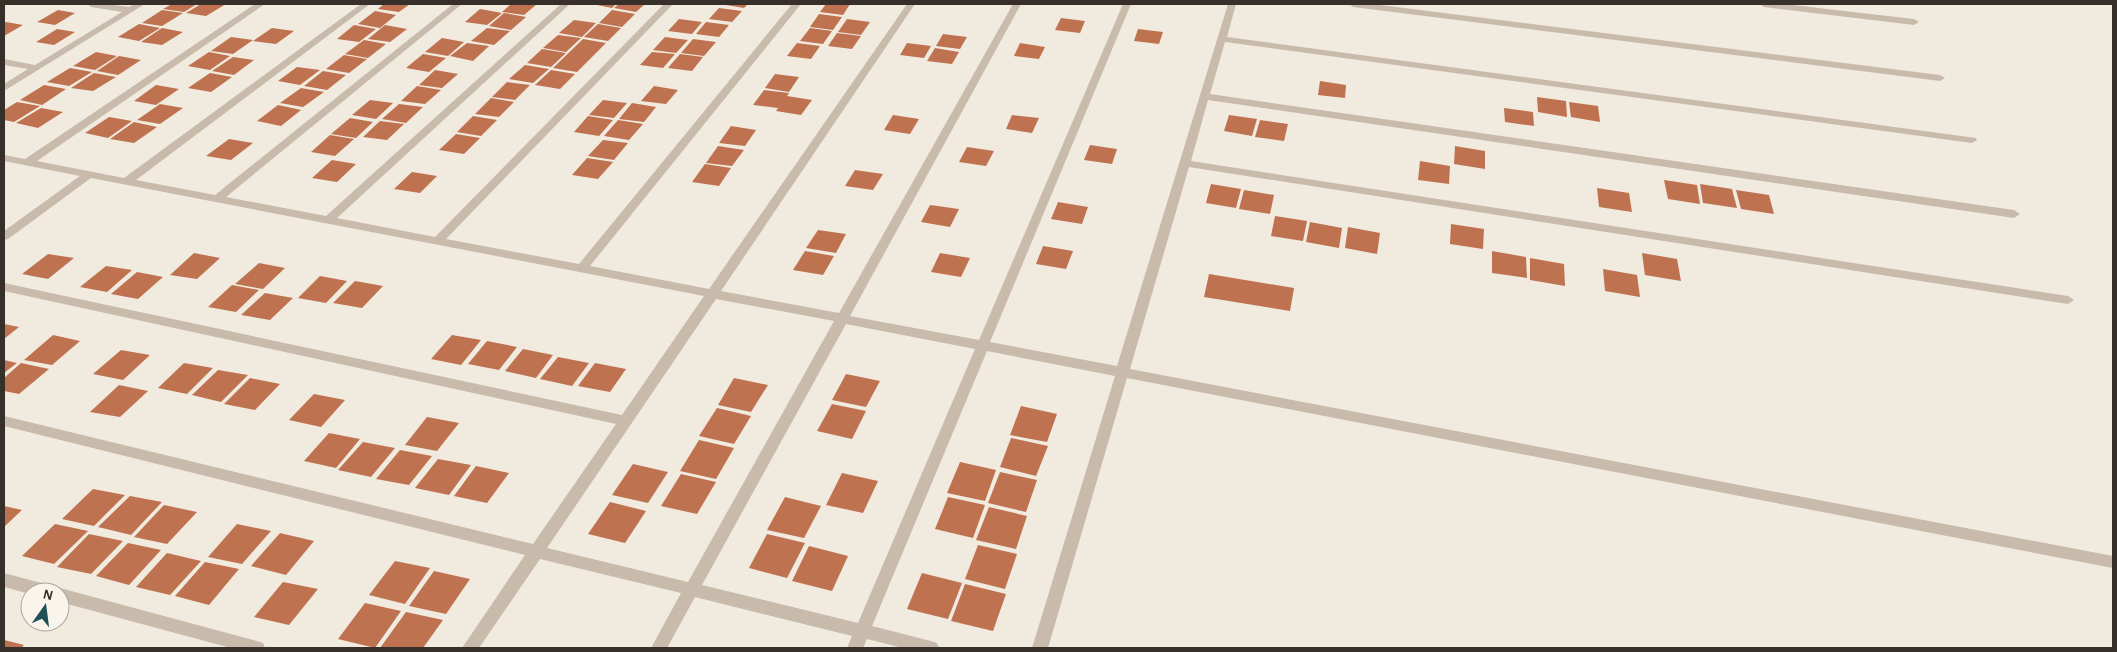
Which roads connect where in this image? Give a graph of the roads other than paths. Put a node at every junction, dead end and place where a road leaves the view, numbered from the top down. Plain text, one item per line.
1 (91, 4) edge
2 (141, 4) edge
3 (261, 4) edge
4 (366, 4) edge
5 (458, 4) edge
6 (566, 4) edge
7 (669, 4) edge
8 (797, 4) edge
9 (911, 4) edge
10 (1017, 4) edge
11 (1128, 4) edge
12 (1232, 4) edge
13 (1353, 4) edge
14 (1764, 4) edge
15 (130, 10) junction
16 (1914, 22) dead end
17 (1221, 39) junction
18 (4, 62) edge
19 (37, 68) junction
20 (1940, 78) dead end
21 (4, 88) edge
22 (1204, 96) junction
23 (1972, 140) dead end
24 (4, 158) edge
25 (28, 162) junction
26 (1184, 163) junction
27 (90, 174) junction
28 (128, 181) junction
29 (218, 199) junction
30 (2014, 214) dead end
31 (328, 220) junction
32 (4, 236) edge
33 (437, 241) junction
34 (582, 268) junction
35 (4, 287) edge
36 (713, 293) junction
37 (2068, 300) dead end
38 (842, 318) junction
39 (983, 346) junction
40 (1122, 372) junction
41 (4, 421) edge
42 (626, 421) junction
43 (536, 551) junction
44 (2113, 562) edge
45 (4, 580) edge
46 (20, 584) edge
47 (691, 590) junction
48 (70, 598) edge
49 (862, 631) junction
50 (257, 648) edge
51 (470, 648) edge
52 (659, 648) edge
53 (855, 648) edge
54 (931, 648) edge
55 (1040, 648) edge

1 - 15 street
2 - 15 street
3 - 25 street
4 - 28 street
5 - 29 street
6 - 31 street
7 - 33 street
8 - 34 street
9 - 36 street
10 - 38 street
11 - 39 street
12 - 17 street
13 - 20 street
14 - 16 street
15 - 19 street
17 - 22 street
17 - 23 street
18 - 19 street
19 - 21 street
22 - 26 street
22 - 30 street
24 - 25 street
25 - 27 street
26 - 37 street
26 - 40 street
27 - 28 street
27 - 32 street
28 - 29 street
29 - 31 street
31 - 33 street
33 - 34 street
34 - 36 street
35 - 42 street
36 - 38 street
36 - 42 street
38 - 39 street
38 - 47 street
39 - 40 street
39 - 49 street
40 - 44 street
40 - 55 street
41 - 43 street
42 - 43 street
43 - 47 street
43 - 51 street
45 - 46 street
47 - 49 street
47 - 52 street
48 - 50 street
49 - 53 street
49 - 54 street

